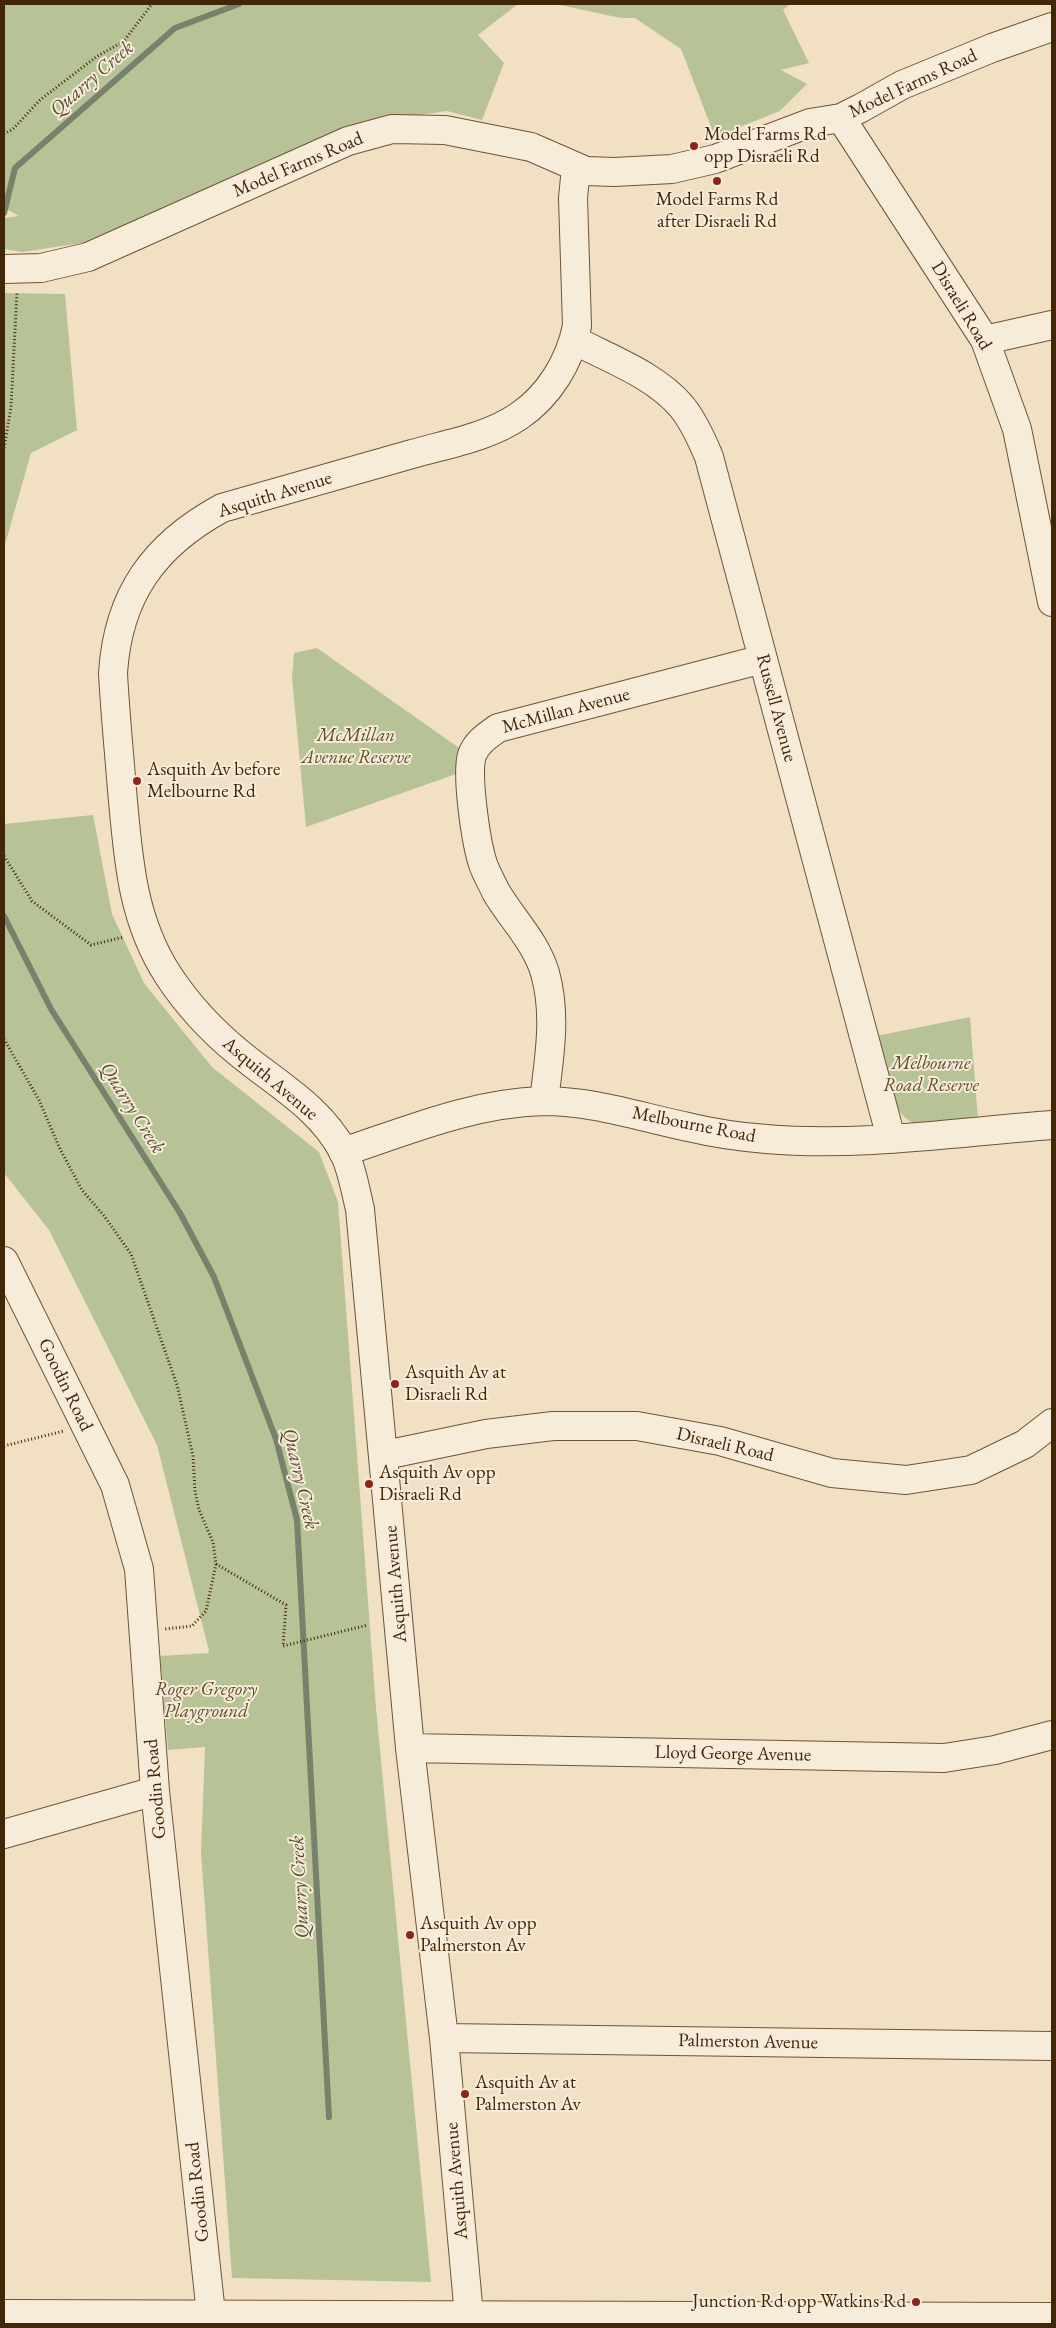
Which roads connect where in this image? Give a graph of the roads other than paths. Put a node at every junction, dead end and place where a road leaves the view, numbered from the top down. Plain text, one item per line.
1 (1052, 27) edge
2 (841, 118) junction
3 (576, 168) junction
4 (11, 269) edge
5 (1052, 325) edge
6 (574, 340) junction
7 (985, 340) junction
8 (1052, 602) edge
9 (763, 659) junction
10 (544, 1101) junction
11 (1052, 1125) edge
12 (891, 1138) junction
13 (343, 1152) junction
14 (4, 1261) edge
15 (1052, 1423) edge
16 (385, 1455) junction
17 (1052, 1735) edge
18 (410, 1748) junction
19 (156, 1792) junction
20 (4, 1834) edge
21 (444, 2038) junction
22 (1052, 2046) edge
23 (4, 2314) edge
24 (211, 2314) junction
25 (469, 2316) junction
26 (1052, 2317) edge

1 - 2 street, Model Farms Road
2 - 3 street, Model Farms Road
2 - 7 street, Disraeli Road
3 - 4 street, Model Farms Road
3 - 6 street, Asquith Avenue
5 - 7 street
6 - 9 street, Russell Avenue
6 - 13 street, Asquith Avenue
7 - 8 street, Disraeli Road
9 - 10 street, McMillan Avenue
9 - 12 street, Russell Avenue
10 - 12 street, Melbourne Road
10 - 13 street, Melbourne Road
11 - 12 street, Melbourne Road
13 - 16 street, Asquith Avenue
14 - 19 street, Goodin Road
15 - 16 street, Disraeli Road
16 - 18 street, Asquith Avenue
17 - 18 street, Lloyd George Avenue
18 - 21 street, Asquith Avenue
19 - 20 street
19 - 24 street, Goodin Road
21 - 22 street, Palmerston Avenue
21 - 25 street, Asquith Avenue
23 - 24 street
24 - 25 street
25 - 26 street

